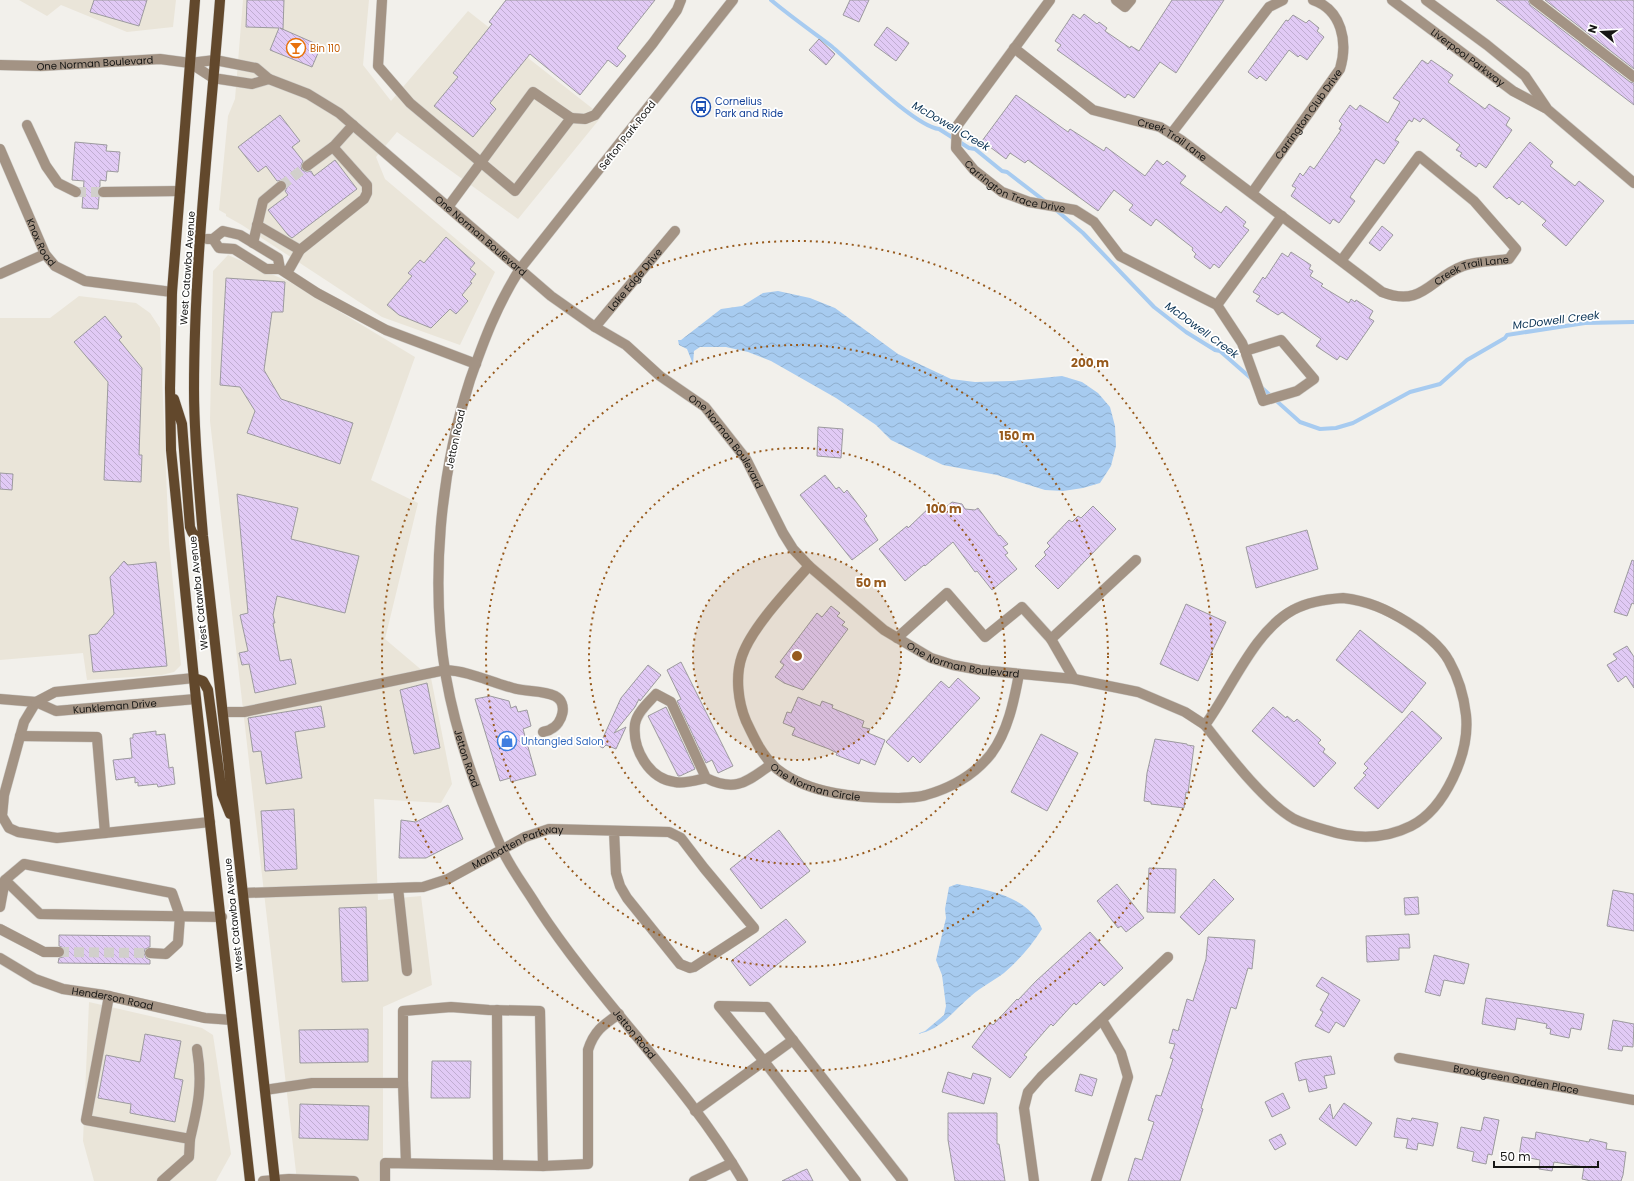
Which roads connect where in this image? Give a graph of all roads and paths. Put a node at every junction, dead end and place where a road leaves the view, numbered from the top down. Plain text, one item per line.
1 (195, 0) edge
2 (220, 0) edge
3 (382, 0) edge
4 (681, 0) edge
5 (733, 0) edge
6 (1050, 0) edge
7 (1116, 0) edge
8 (1131, 0) edge
9 (1283, 0) edge
10 (1313, 0) edge
11 (1392, 0) edge
12 (1426, 0) edge
13 (1534, 0) edge
14 (1330, 4) edge
15 (1014, 48) junction
16 (215, 60) junction
17 (190, 63) junction
18 (0, 66) edge
19 (1634, 76) edge
20 (213, 78) junction
21 (269, 79) junction
22 (1547, 109) junction
23 (571, 118) junction
24 (27, 125) dead end
25 (353, 125) junction
26 (1171, 134) junction
27 (332, 147) junction
28 (0, 149) edge
29 (482, 163) junction
30 (307, 166) tunnel mouth
31 (1634, 183) edge
32 (281, 186) tunnel mouth
33 (180, 191) junction
34 (76, 192) tunnel mouth
35 (103, 192) tunnel mouth
36 (1252, 193) junction
37 (448, 207) junction
38 (1282, 216) junction
39 (257, 224) junction
40 (675, 231) dead end
41 (201, 239) junction
42 (212, 239) junction
43 (253, 243) junction
44 (300, 250) junction
45 (45, 254) junction
46 (1341, 261) junction
47 (520, 269) junction
48 (284, 271) junction
49 (0, 274) edge
50 (172, 292) junction
51 (1217, 305) junction
52 (595, 327) junction
53 (1245, 351) junction
54 (476, 364) junction
55 (170, 388) junction
56 (203, 536) junction
57 (1136, 560) dead end
58 (809, 566) junction
59 (897, 638) junction
60 (1051, 639) junction
61 (445, 670) junction
62 (1019, 674) junction
63 (194, 678) junction
64 (1074, 679) junction
65 (0, 699) edge
66 (196, 699) junction
67 (36, 702) junction
68 (223, 712) junction
69 (1205, 725) junction
70 (542, 732) dead end
71 (20, 736) junction
72 (772, 764) junction
73 (706, 778) junction
74 (210, 822) junction
75 (235, 826) junction
76 (614, 831) junction
77 (105, 833) junction
78 (502, 849) junction
79 (4, 880) junction
80 (398, 888) junction
81 (243, 893) junction
82 (0, 907) edge
83 (180, 916) junction
84 (222, 917) junction
85 (0, 929) edge
86 (59, 952) tunnel mouth
87 (150, 953) tunnel mouth
88 (1168, 957) dead end
89 (0, 958) edge
90 (407, 971) dead end
91 (109, 996) junction
92 (497, 1010) junction
93 (619, 1014) junction
94 (232, 1020) junction
95 (1102, 1020) junction
96 (793, 1040) junction
97 (198, 1050) dead end
98 (1399, 1058) dead end
99 (764, 1061) junction
100 (403, 1083) junction
101 (265, 1090) junction
102 (1634, 1100) edge
103 (695, 1111) junction
104 (190, 1139) junction
105 (406, 1163) junction
106 (732, 1163) junction
107 (498, 1165) junction
108 (543, 1166) junction
109 (275, 1180) edge
110 (162, 1181) edge
111 (250, 1181) edge
112 (263, 1181) edge
113 (354, 1181) edge
114 (385, 1181) edge
115 (694, 1181) edge
116 (743, 1181) edge
117 (856, 1181) edge
118 (903, 1181) edge
119 (1034, 1181) edge
120 (1096, 1181) edge

1 - 17 main road, West Catawba Avenue
2 - 16 main road, West Catawba Avenue
3 - 29 street
4 - 23 street
5 - 47 street, Sefton Park Road
6 - 15 street, Carrington Trace Drive
7 - 8 street
9 - 26 street
10 - 14 street, Carrington Club Drive
11 - 22 street, Liverpool Parkway
12 - 22 street, Liverpool Parkway
13 - 19 street
14 - 36 street, Carrington Club Drive
15 - 26 street, Creek Trail Lane
15 - 51 street, Carrington Trace Drive
16 - 17 street, One Norman Boulevard
16 - 20 main road, West Catawba Avenue
16 - 21 street, One Norman Boulevard
17 - 18 street, One Norman Boulevard
17 - 20 street, One Norman Boulevard
17 - 33 main road, West Catawba Avenue
20 - 21 street, One Norman Boulevard
20 - 41 main road, West Catawba Avenue
21 - 25 street, One Norman Boulevard
22 - 31 street, Liverpool Parkway
23 - 29 street
23 - 29 street
24 - 34 street
25 - 27 street
25 - 37 street, One Norman Boulevard
26 - 36 street, Creek Trail Lane
27 - 30 street
27 - 44 street
28 - 45 street, Knox Road
29 - 37 street
32 - 39 street
33 - 35 street
33 - 50 main road, West Catawba Avenue
36 - 38 street, Creek Trail Lane
37 - 47 street, One Norman Boulevard
38 - 46 street, Creek Trail Lane
38 - 51 street
39 - 43 street
39 - 44 street
40 - 52 street, Lake Edge Drive
41 - 42 street
41 - 56 main road, West Catawba Avenue
42 - 43 street
42 - 48 street
43 - 48 street
44 - 48 street
45 - 49 street
45 - 50 street, Knox Road
46 - 46 street, Creek Trail Lane
47 - 52 street, One Norman Boulevard
47 - 54 street, Jetton Road
48 - 54 street
50 - 55 main road, West Catawba Avenue
51 - 53 street, Carrington Trace Drive
52 - 58 street, One Norman Boulevard
53 - 53 street, Carrington Trace Drive
54 - 61 street, Jetton Road
55 - 56 main road
55 - 63 main road, West Catawba Avenue
56 - 68 main road, West Catawba Avenue
57 - 60 street
58 - 59 street, One Norman Boulevard
58 - 72 street, One Norman Circle
59 - 60 street
59 - 62 street, One Norman Boulevard
60 - 64 street
61 - 68 street
61 - 70 street
61 - 78 street, Jetton Road
62 - 64 street, One Norman Boulevard
62 - 72 street, One Norman Circle
63 - 66 main road, West Catawba Avenue
63 - 67 street, Kunkleman Drive
63 - 75 main road
64 - 69 street, One Norman Boulevard
65 - 67 street, Kunkleman Drive
66 - 67 street, Kunkleman Drive
66 - 74 main road, West Catawba Avenue
67 - 71 street
68 - 75 main road, West Catawba Avenue
69 - 69 street, One Norman Boulevard
71 - 77 street
71 - 77 street
72 - 73 street
73 - 73 street
74 - 77 street
74 - 84 main road, West Catawba Avenue
75 - 81 main road, West Catawba Avenue
76 - 76 street, Manhatten Parkway
76 - 78 street, Manhatten Parkway
78 - 80 street, Manhatten Parkway
78 - 93 street, Jetton Road
79 - 82 street
79 - 83 street
79 - 83 street
80 - 81 street, Manhatten Parkway
80 - 90 street
81 - 101 main road, West Catawba Avenue
83 - 84 street
83 - 87 street
84 - 94 main road, West Catawba Avenue
85 - 86 street
88 - 95 street
89 - 91 street, Henderson Road
91 - 94 street, Henderson Road
91 - 104 street
92 - 100 street
92 - 107 street
92 - 108 street
93 - 103 street, Jetton Road
93 - 108 street
94 - 111 main road, West Catawba Avenue
95 - 119 street
95 - 120 street
96 - 99 street
96 - 99 street
96 - 118 street
97 - 104 street
98 - 102 street, Brookgreen Garden Place
99 - 103 street
99 - 117 street
100 - 101 street
100 - 105 street
101 - 109 main road, West Catawba Avenue
103 - 106 street, Jetton Road
104 - 110 street
105 - 107 street
105 - 114 street
106 - 115 street
106 - 116 street, Jetton Road
107 - 108 street
109 - 112 street
109 - 113 street

